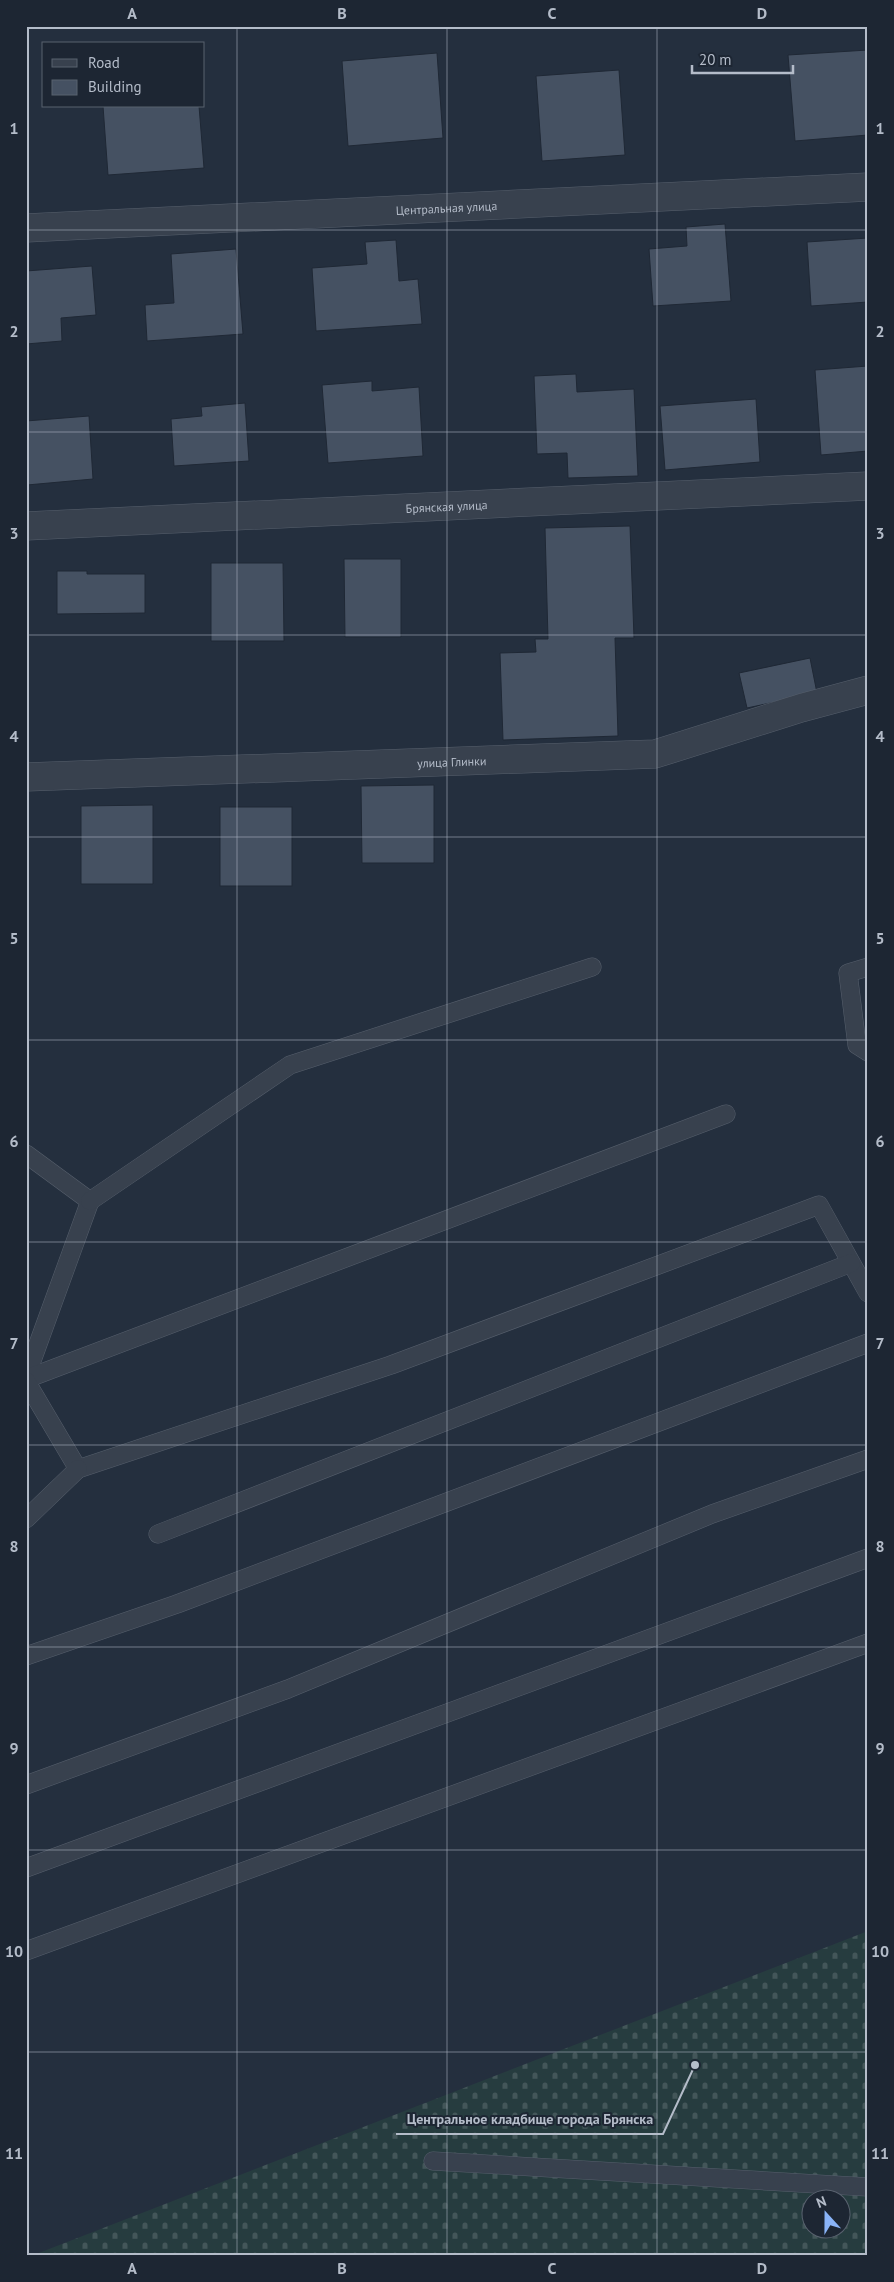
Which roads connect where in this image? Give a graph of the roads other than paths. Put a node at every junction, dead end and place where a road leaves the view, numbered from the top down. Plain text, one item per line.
1 (868, 187) edge
2 (26, 228) edge
3 (868, 486) edge
4 (26, 526) edge
5 (868, 690) edge
6 (26, 777) edge
7 (592, 967) dead end
8 (868, 967) edge
9 (868, 1052) edge
10 (726, 1114) dead end
11 (26, 1154) edge
12 (90, 1201) junction
13 (851, 1263) junction
14 (868, 1293) edge
15 (868, 1343) edge
16 (26, 1379) edge
17 (868, 1459) edge
18 (78, 1469) junction
19 (26, 1519) edge
20 (158, 1534) dead end
21 (868, 1558) edge
22 (868, 1643) edge
23 (26, 1656) edge
24 (26, 1785) edge
25 (26, 1868) edge
26 (26, 1951) edge
27 (433, 2161) dead end
28 (868, 2187) edge

1 - 2 street, Центральная улица
3 - 4 street, Брянская улица
5 - 6 street, улица Глинки
7 - 12 lane
8 - 9 lane
10 - 16 lane
11 - 12 lane
12 - 16 lane
13 - 14 lane
13 - 18 lane
13 - 20 lane
15 - 23 lane
16 - 18 lane
17 - 24 lane
18 - 19 lane
21 - 25 lane
22 - 26 lane
27 - 28 lane

